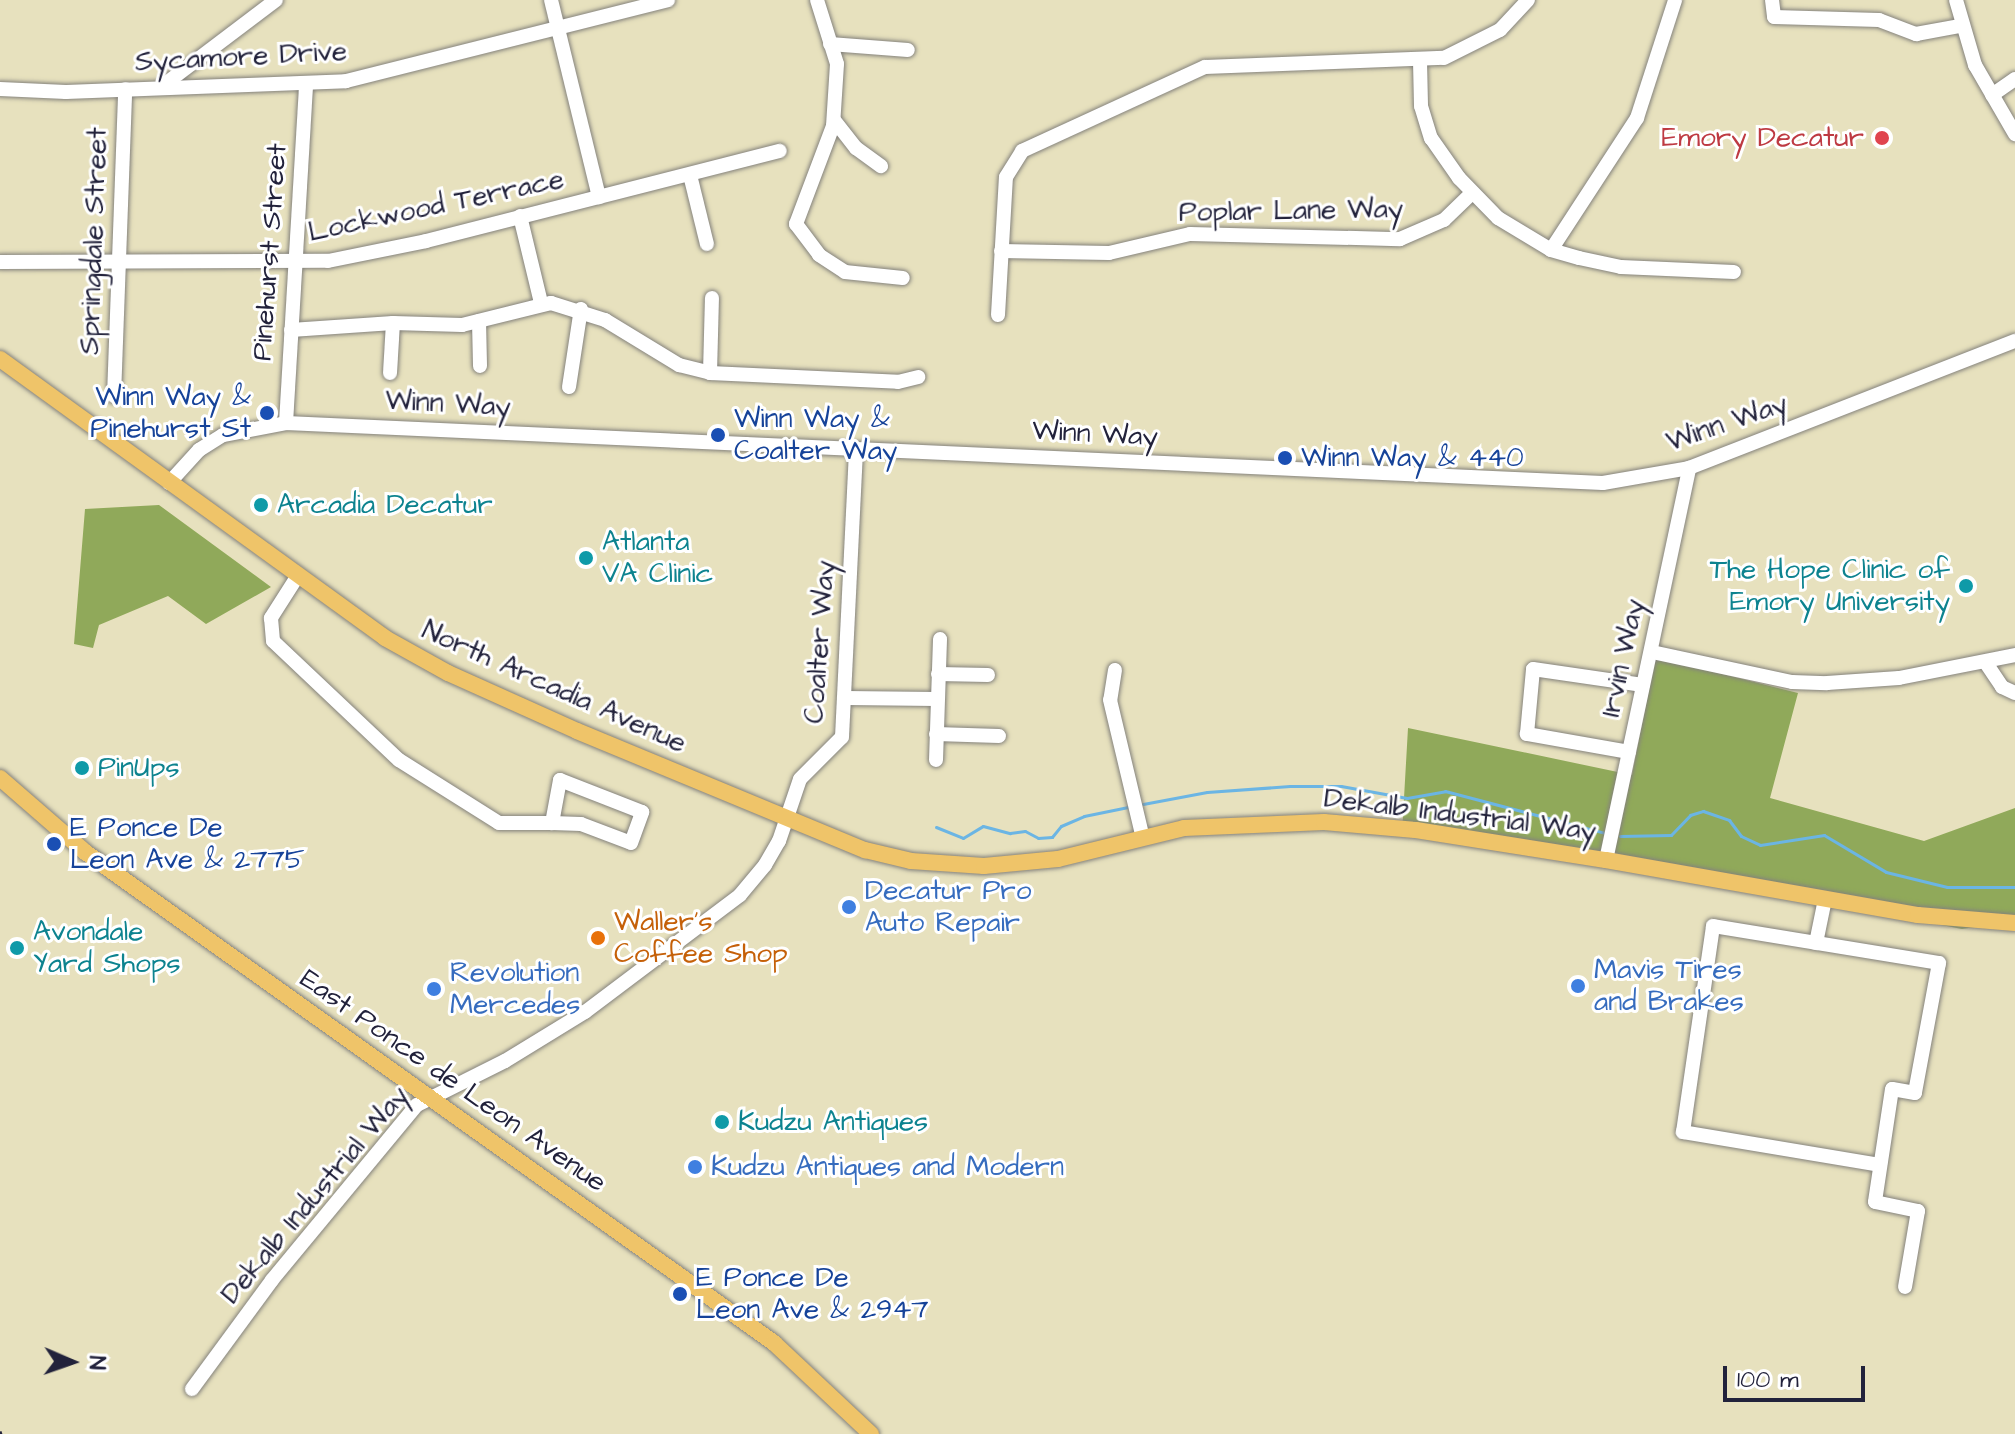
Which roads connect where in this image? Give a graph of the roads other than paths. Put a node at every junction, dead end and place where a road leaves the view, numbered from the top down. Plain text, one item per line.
1 (276, 0) edge
2 (551, 0) edge
3 (668, 0) edge
4 (817, 0) edge
5 (1528, 0) edge
6 (1675, 0) edge
7 (1772, 0) edge
8 (1956, 0) edge
9 (1960, 26) junction
10 (556, 27) junction
11 (830, 44) junction
12 (908, 50) dead end
13 (1420, 61) junction
14 (2015, 79) edge
15 (306, 86) junction
16 (160, 87) junction
17 (0, 89) edge
18 (125, 89) junction
19 (1992, 95) junction
20 (834, 120) junction
21 (2015, 134) edge
22 (780, 151) dead end
23 (881, 166) dead end
24 (690, 175) junction
25 (1472, 193) junction
26 (599, 197) junction
27 (520, 216) junction
28 (707, 244) dead end
29 (1551, 250) junction
30 (1001, 251) junction
31 (0, 262) edge
32 (296, 263) junction
33 (117, 265) junction
34 (1734, 272) dead end
35 (903, 278) dead end
36 (712, 298) dead end
37 (541, 303) junction
38 (581, 309) junction
39 (998, 315) dead end
40 (479, 321) junction
41 (393, 323) junction
42 (291, 330) junction
43 (2015, 341) edge
44 (0, 359) edge
45 (480, 366) dead end
46 (390, 373) dead end
47 (710, 373) junction
48 (918, 377) dead end
49 (569, 387) dead end
50 (114, 396) dead end
51 (286, 423) junction
52 (856, 450) junction
53 (1689, 468) junction
54 (169, 483) junction
55 (297, 577) junction
56 (940, 639) dead end
57 (1652, 652) junction
58 (2015, 655) edge
59 (1986, 663) junction
60 (1115, 670) dead end
61 (938, 674) junction
62 (988, 675) dead end
63 (1643, 685) junction
64 (2015, 693) edge
65 (846, 698) junction
66 (936, 699) junction
67 (936, 734) junction
68 (999, 736) dead end
69 (1629, 752) junction
70 (936, 760) dead end
71 (0, 778) edge
72 (786, 819) junction
73 (552, 823) junction
74 (1143, 838) junction
75 (1606, 860) junction
76 (1825, 899) junction
77 (2015, 923) edge
78 (1816, 943) junction
79 (430, 1095) junction
80 (1880, 1165) junction
81 (1905, 1287) dead end
82 (192, 1389) dead end
83 (871, 1434) edge

1 - 16 street
2 - 10 street
3 - 10 street, Sycamore Drive
4 - 11 street
5 - 13 street
6 - 29 street
7 - 9 street
8 - 9 street
9 - 19 street
10 - 15 street, Sycamore Drive
10 - 26 street
11 - 12 street
11 - 20 street
13 - 25 street
13 - 30 street
14 - 19 street
15 - 16 street, Sycamore Drive
15 - 32 street, Pinehurst Street
16 - 18 street, Sycamore Drive
17 - 18 street, Sycamore Drive
18 - 33 street, Springdale Street
19 - 21 street
20 - 23 street
20 - 35 street
22 - 24 street, Lockwood Terrace
24 - 26 street, Lockwood Terrace
24 - 28 street
25 - 29 street
25 - 30 street, Poplar Lane Way
26 - 27 street, Lockwood Terrace
27 - 32 street, Lockwood Terrace
27 - 37 street
29 - 34 street
30 - 39 street
31 - 33 street, Lockwood Terrace
32 - 33 street, Lockwood Terrace
32 - 42 street, Pinehurst Street
33 - 50 street, Springdale Street
36 - 47 street
37 - 38 street
37 - 40 street
38 - 47 street
38 - 49 street
40 - 41 street
40 - 45 street
41 - 42 street
41 - 46 street
42 - 51 street, Pinehurst Street
43 - 53 street, Winn Way
44 - 54 main road, North Arcadia Avenue
47 - 48 street
51 - 52 street, Winn Way
51 - 54 street, Winn Way
52 - 53 street, Winn Way
52 - 65 street, Coalter Way
53 - 57 street, Irvin Way
54 - 55 main road, North Arcadia Avenue
55 - 72 main road, North Arcadia Avenue
55 - 73 street
56 - 61 street
57 - 59 street
57 - 63 street, Irvin Way
58 - 59 street
59 - 64 street
60 - 74 street
61 - 62 street
61 - 66 street
63 - 69 street, Irvin Way
63 - 69 street
65 - 66 street
65 - 72 street, Coalter Way
66 - 67 street
67 - 68 street
67 - 70 street
69 - 75 street, Irvin Way
71 - 79 main road, East Ponce de Leon Avenue
72 - 74 main road, Dekalb Industrial Way
72 - 79 street, Dekalb Industrial Way
73 - 73 street
74 - 75 main road, Dekalb Industrial Way
75 - 76 main road, Dekalb Industrial Way
76 - 77 main road, Dekalb Industrial Way
76 - 78 street
78 - 80 street
78 - 80 street
79 - 82 street, Dekalb Industrial Way
79 - 83 main road, East Ponce de Leon Avenue
80 - 81 street

